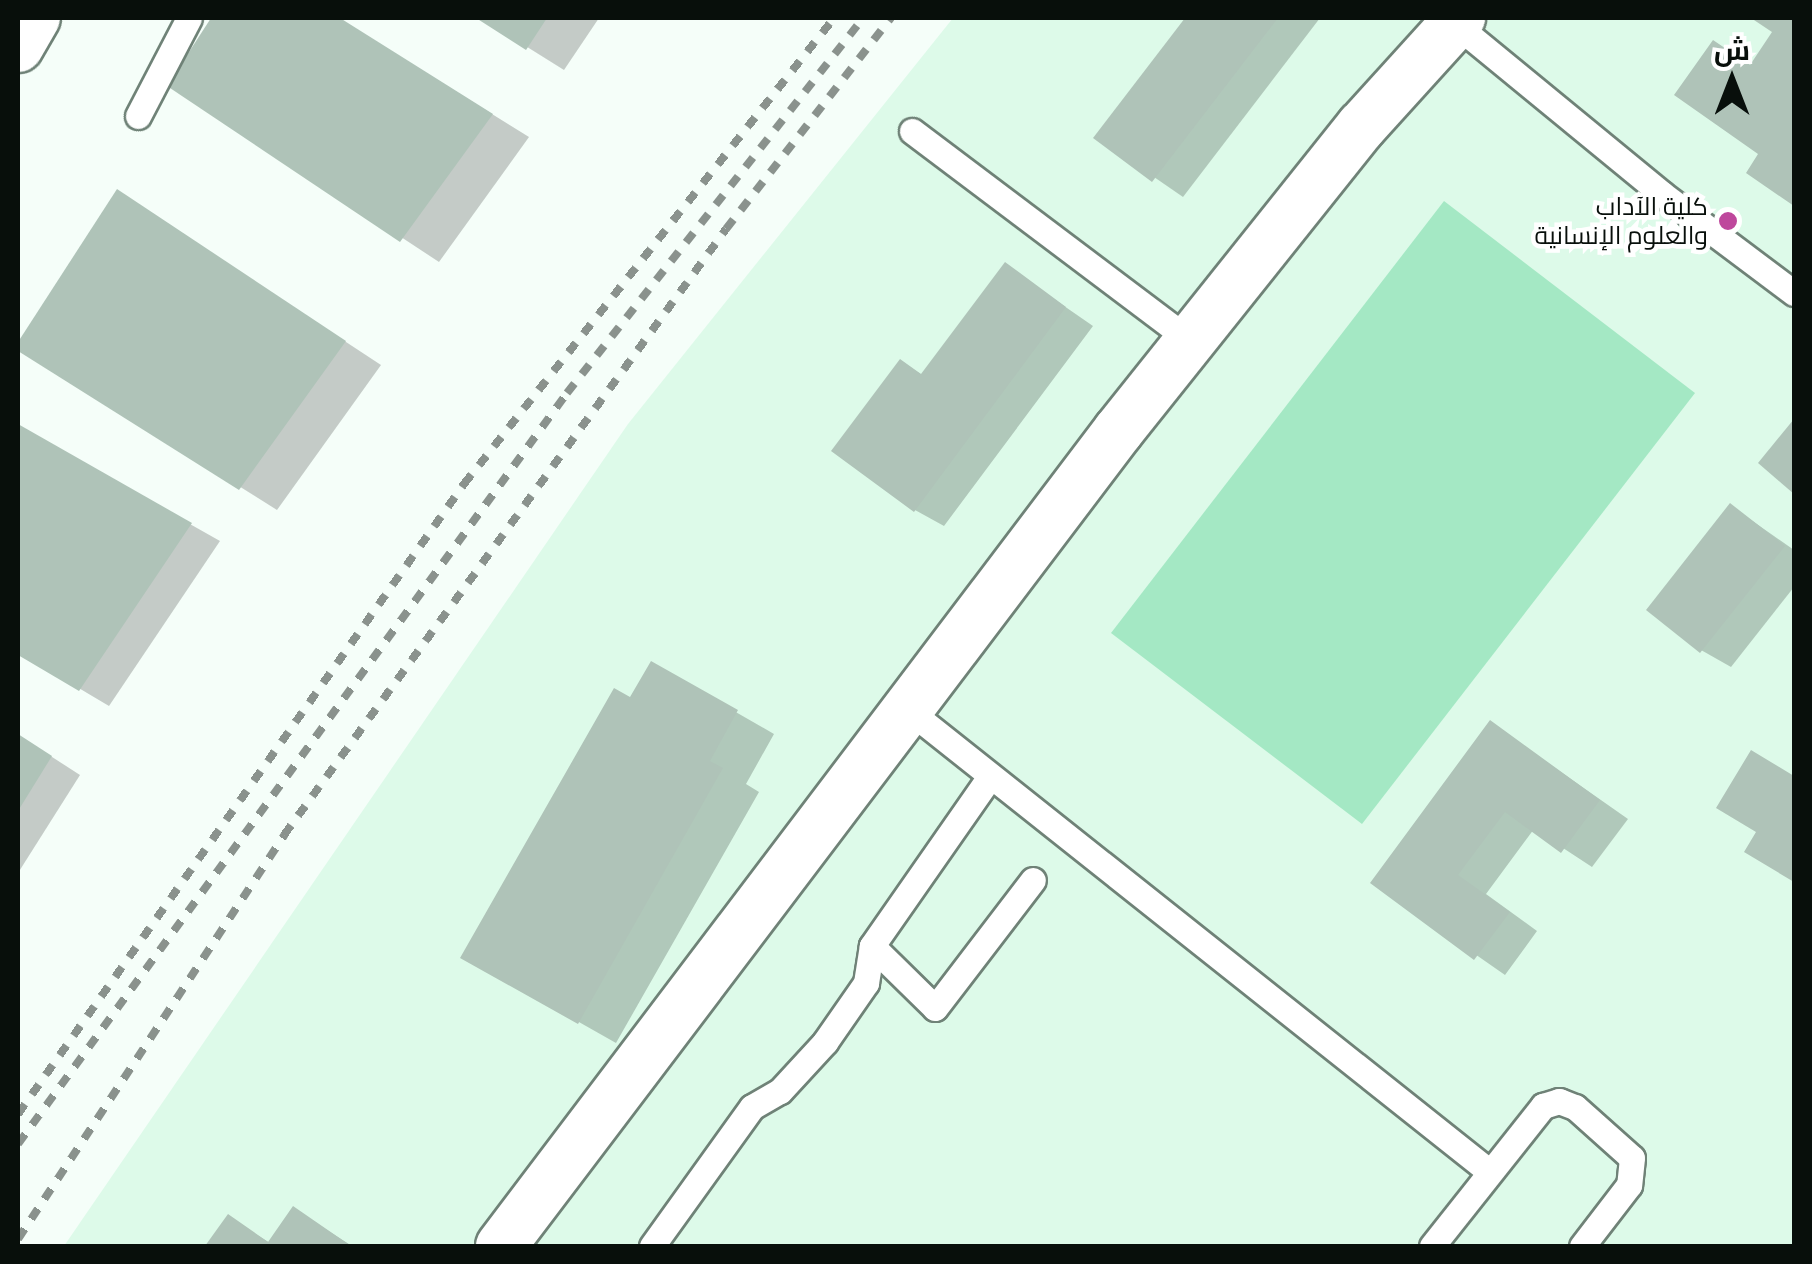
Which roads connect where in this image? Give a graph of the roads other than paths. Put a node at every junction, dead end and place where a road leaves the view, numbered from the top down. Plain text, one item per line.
1 (35, 18) edge
2 (190, 18) edge
3 (1457, 20) edge
4 (18, 46) edge
5 (138, 116) dead end
6 (912, 131) dead end
7 (1794, 293) edge
8 (1192, 341) junction
9 (907, 710) junction
10 (989, 778) junction
11 (1033, 880) dead end
12 (872, 946) junction
13 (1490, 1172) junction
14 (502, 1246) edge
15 (652, 1246) edge
16 (1432, 1246) edge
17 (1582, 1246) edge

1 - 4 street
2 - 5 lane
3 - 7 lane
3 - 8 street
6 - 8 lane
8 - 9 street
9 - 10 lane
9 - 14 street
10 - 12 lane
10 - 13 lane
11 - 12 lane
12 - 15 lane
13 - 16 lane
13 - 17 lane

